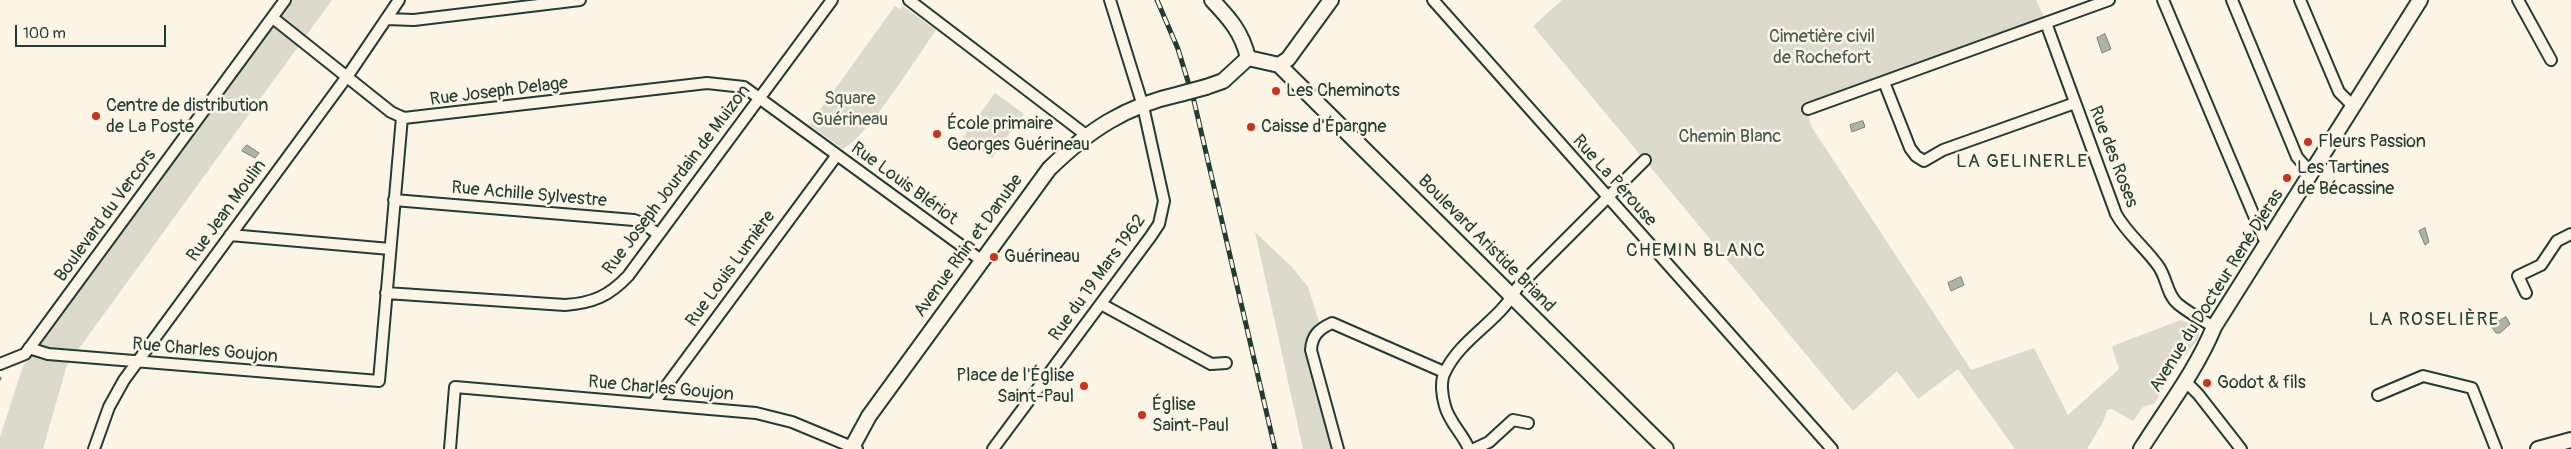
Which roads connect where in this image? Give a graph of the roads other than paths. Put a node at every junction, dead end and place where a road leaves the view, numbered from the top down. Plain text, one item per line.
1 (285, 0) edge
2 (399, 0) edge
3 (580, 0) edge
4 (832, 0) edge
5 (909, 0) edge
6 (1110, 0) edge
7 (1212, 0) edge
8 (1331, 0) edge
9 (1433, 0) edge
10 (2109, 0) edge
11 (2163, 0) edge
12 (2232, 0) edge
13 (2300, 0) edge
14 (2420, 0) edge
15 (2518, 0) edge
16 (2092, 3) edge
17 (273, 18) junction
18 (386, 19) junction
19 (2046, 23) junction
20 (1248, 58) junction
21 (2550, 60) dead end
22 (1279, 65) junction
23 (346, 77) junction
24 (1884, 82) junction
25 (759, 97) junction
26 (2075, 102) junction
27 (1143, 106) junction
28 (2353, 106) junction
29 (1808, 109) dead end
30 (402, 117) junction
31 (1086, 134) junction
32 (837, 155) junction
33 (1645, 160) dead end
34 (2311, 173) junction
35 (1607, 198) junction
36 (394, 200) junction
37 (658, 234) junction
38 (2571, 234) edge
39 (230, 235) junction
40 (2267, 243) junction
41 (390, 249) junction
42 (981, 260) junction
43 (386, 293) junction
44 (2526, 293) dead end
45 (1513, 297) junction
46 (1101, 304) junction
47 (2214, 327) junction
48 (27, 351) junction
49 (137, 361) junction
50 (1226, 363) dead end
51 (0, 364) edge
52 (1444, 372) junction
53 (2186, 382) junction
54 (2378, 395) dead end
55 (653, 404) junction
56 (1528, 423) dead end
57 (2571, 440) edge
58 (854, 448) edge
59 (94, 449) edge
60 (450, 449) edge
61 (993, 449) edge
62 (1338, 449) edge
63 (1469, 449) edge
64 (1474, 449) edge
65 (1666, 449) edge
66 (1832, 449) edge
67 (2141, 449) edge
68 (2241, 449) edge
69 (2496, 449) edge
70 (2538, 449) edge

1 - 17 street, Boulevard du Vercors
2 - 18 street, Rue Jean Moulin
3 - 18 street
4 - 25 street, Rue Joseph Jourdain de Muizon
5 - 31 street
6 - 27 street
7 - 20 street
8 - 22 street
9 - 35 street, Rue La Pérouse
10 - 16 street
11 - 40 street
12 - 34 street
13 - 28 street
14 - 28 street, Avenue du Docteur René Dieras
15 - 21 street
16 - 19 street
17 - 23 street
17 - 48 street, Boulevard du Vercors
18 - 23 street, Rue Jean Moulin
19 - 24 street
19 - 26 street, Rue des Roses
20 - 22 street
20 - 27 street, Avenue Rhin et Danube, bridge
22 - 45 street, Boulevard Aristide Briand
23 - 30 street
23 - 39 street, Rue Jean Moulin
24 - 26 street
24 - 29 street
25 - 30 street, Rue Joseph Delage
25 - 32 street, Rue Louis Blériot
25 - 37 street, Rue Joseph Jourdain de Muizon
26 - 47 street, Rue des Roses
27 - 31 street, Avenue Rhin et Danube
27 - 46 street, Rue du 19 Mars 1962
28 - 34 street, Avenue du Docteur René Dieras
30 - 36 street
31 - 42 street, Avenue Rhin et Danube
32 - 42 street, Rue Louis Blériot
32 - 55 street, Rue Louis Lumière
33 - 35 street
34 - 40 street, Avenue du Docteur René Dieras
35 - 45 street
35 - 66 street, Rue La Pérouse
36 - 37 street, Rue Achille Sylvestre
36 - 41 street
37 - 43 street, Rue Joseph Jourdain de Muizon
38 - 44 street
39 - 41 street
39 - 49 street, Rue Jean Moulin
40 - 47 street, Avenue du Docteur René Dieras
41 - 43 street
42 - 58 street, Avenue Rhin et Danube
43 - 49 street, Rue Charles Goujon
45 - 52 street
45 - 65 street, Boulevard Aristide Briand
46 - 50 street
46 - 61 street, Rue du 19 Mars 1962
47 - 53 street, Avenue du Docteur René Dieras
48 - 49 street, Rue Charles Goujon
48 - 51 street
49 - 59 street, Rue Jean Moulin
52 - 62 street
52 - 63 street
53 - 67 street, Avenue du Docteur René Dieras
53 - 68 street
54 - 69 street
55 - 58 street, Rue Charles Goujon
55 - 60 street, Rue Charles Goujon
56 - 64 street
57 - 70 street

